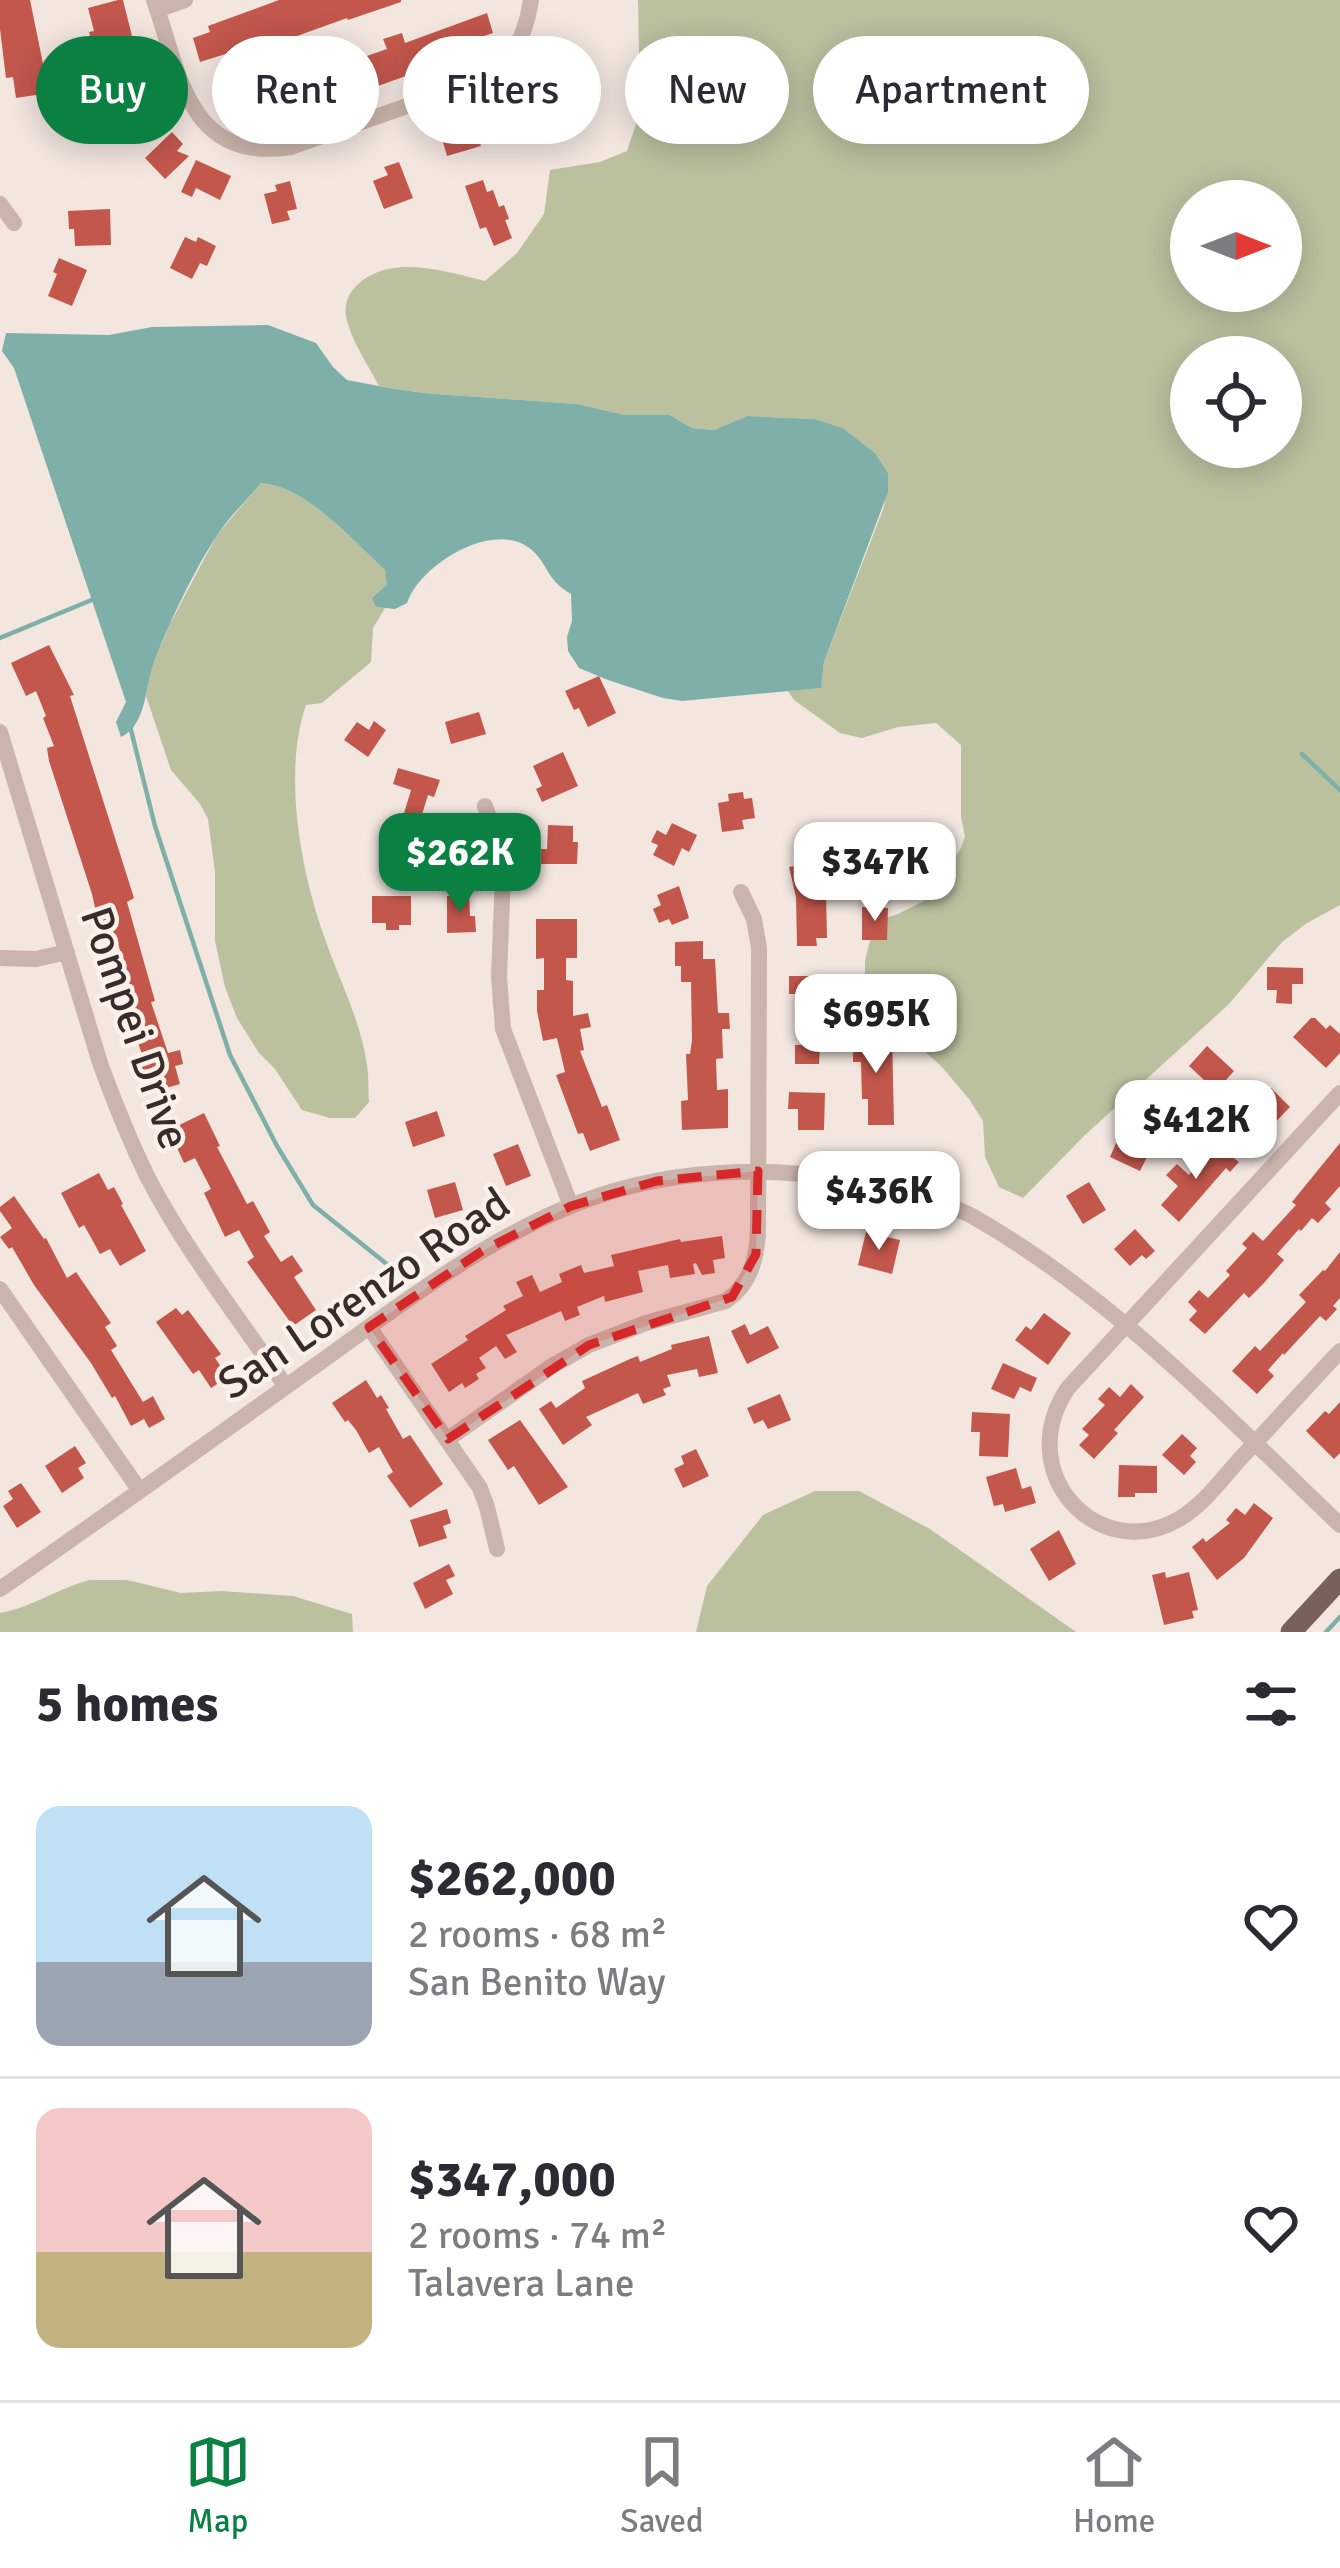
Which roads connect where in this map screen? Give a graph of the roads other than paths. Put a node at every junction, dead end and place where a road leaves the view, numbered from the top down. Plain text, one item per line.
1 (185, 0) edge
2 (531, 0) edge
3 (156, 5) edge
4 (0, 204) edge
5 (14, 224) dead end
6 (0, 732) edge
7 (485, 806) dead end
8 (741, 892) dead end
9 (67, 952) junction
10 (0, 958) edge
11 (1340, 1093) edge
12 (758, 1171) junction
13 (571, 1206) junction
14 (0, 1288) edge
15 (1126, 1325) junction
16 (369, 1327) junction
17 (1340, 1351) edge
18 (286, 1387) junction
19 (448, 1439) junction
20 (1255, 1444) junction
21 (140, 1492) junction
22 (1340, 1525) edge
23 (497, 1549) dead end
24 (1340, 1579) edge
25 (0, 1589) edge
26 (1291, 1632) edge

1 - 3 street
2 - 3 street
4 - 5 street
6 - 9 street, Pompei Drive
7 - 13 street
8 - 12 street
9 - 10 street
9 - 18 street, Pompei Drive
11 - 15 street
12 - 13 street, San Lorenzo Road
12 - 15 street, San Lorenzo Road
12 - 19 street
13 - 16 street, San Lorenzo Road
14 - 21 street
15 - 20 street, San Lorenzo Road
15 - 20 street
16 - 18 street, San Lorenzo Road
16 - 19 street
17 - 20 street
18 - 21 street, San Lorenzo Road
19 - 23 street
20 - 22 street, San Lorenzo Road
21 - 25 street, San Lorenzo Road
24 - 26 main road

